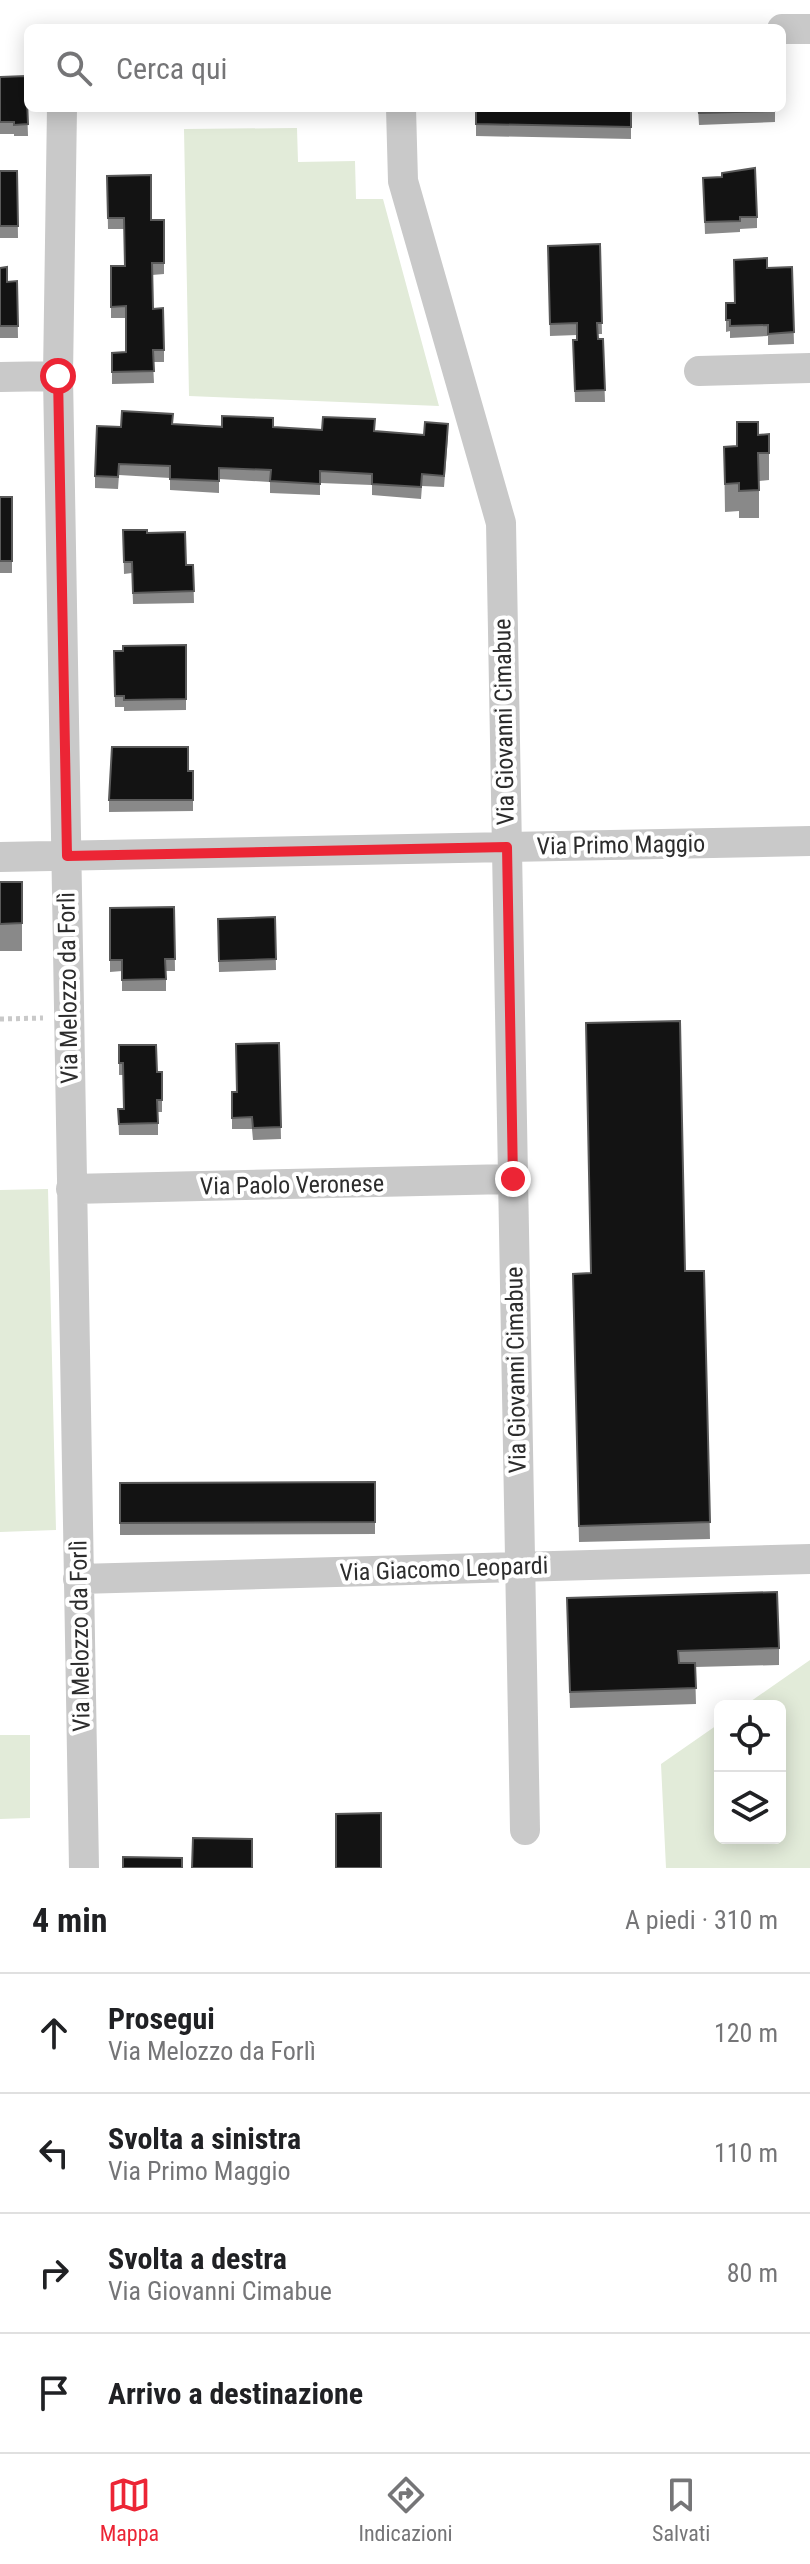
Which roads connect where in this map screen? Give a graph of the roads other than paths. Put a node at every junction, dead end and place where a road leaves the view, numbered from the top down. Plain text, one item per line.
1 (786, 29) edge
2 (810, 29) edge
3 (62, 112) edge
4 (401, 112) edge
5 (810, 368) edge
6 (699, 371) dead end
7 (58, 376) junction
8 (0, 377) edge
9 (810, 841) edge
10 (507, 847) junction
11 (67, 856) junction
12 (0, 857) edge
13 (513, 1179) junction
14 (71, 1189) junction
15 (810, 1559) edge
16 (520, 1567) junction
17 (78, 1579) junction
18 (525, 1830) dead end
19 (84, 1868) edge

1 - 2 street
3 - 7 street, Via Melozzo da Forlì
4 - 10 street, Via Giovanni Cimabue
5 - 6 street
7 - 8 street
7 - 11 street, Via Melozzo da Forlì
9 - 10 street, Via Primo Maggio
10 - 11 street, Via Primo Maggio
10 - 13 street, Via Giovanni Cimabue
11 - 12 street, Via Primo Maggio
11 - 14 street, Via Melozzo da Forlì
13 - 14 street, Via Paolo Veronese
13 - 16 street, Via Giovanni Cimabue
14 - 17 street, Via Melozzo da Forlì
15 - 16 street, Via Giacomo Leopardi
16 - 17 street, Via Giacomo Leopardi
16 - 18 street, Via Giovanni Cimabue
17 - 19 street, Via Melozzo da Forlì

